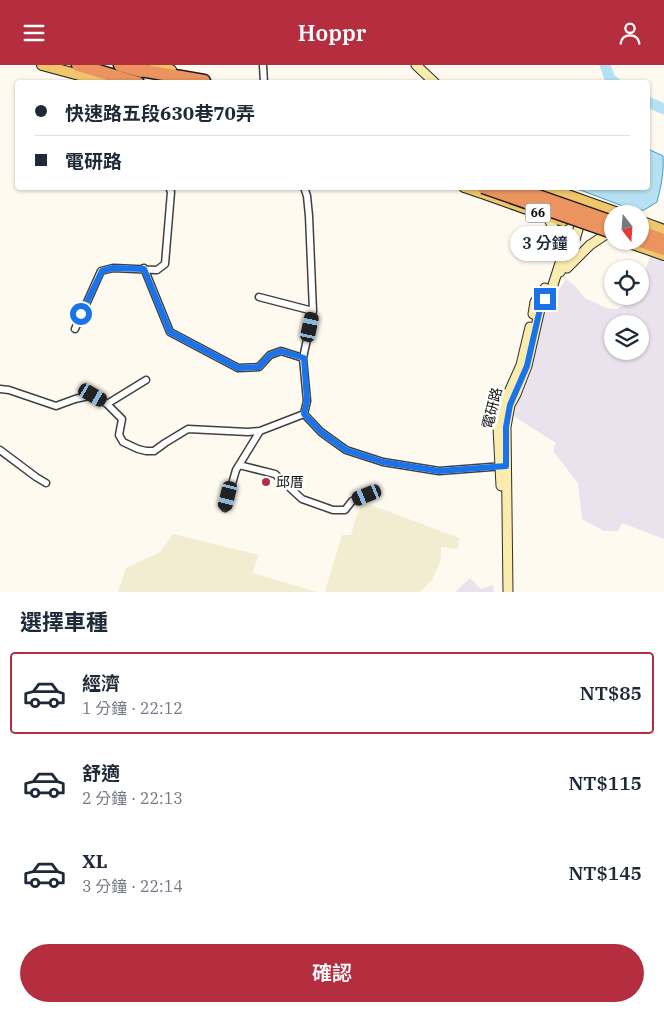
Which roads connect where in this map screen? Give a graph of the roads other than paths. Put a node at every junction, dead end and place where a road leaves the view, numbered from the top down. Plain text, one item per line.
1 (42, 65) edge
2 (78, 65) edge
3 (120, 65) edge
4 (154, 65) edge
5 (263, 65) edge
6 (416, 65) edge
7 (135, 69) junction
8 (98, 80) edge
9 (126, 80) edge
10 (172, 80) edge
11 (196, 80) edge
12 (201, 80) edge
13 (264, 80) edge
14 (432, 80) edge
15 (170, 190) edge
16 (305, 190) edge
17 (479, 190) edge
18 (480, 190) edge
19 (521, 190) edge
20 (554, 190) edge
21 (584, 200) junction
22 (604, 208) edge
23 (547, 216) junction
24 (604, 219) edge
25 (649, 224) edge
26 (579, 225) junction
27 (664, 230) edge
28 (604, 233) edge
29 (604, 233) edge
30 (649, 235) edge
31 (604, 238) edge
32 (664, 240) edge
33 (649, 244) edge
34 (664, 249) edge
35 (649, 250) edge
36 (664, 255) edge
37 (144, 269) junction
38 (556, 276) junction
39 (259, 297) dead end
40 (313, 311) junction
41 (75, 329) dead end
42 (304, 358) junction
43 (146, 381) dead end
44 (0, 389) edge
45 (107, 403) junction
46 (304, 414) junction
47 (260, 431) junction
48 (0, 450) edge
49 (239, 465) junction
50 (503, 466) junction
51 (46, 483) dead end
52 (367, 495) dead end
53 (225, 508) dead end
54 (504, 592) edge
55 (508, 592) edge

1 - 8 main road
2 - 9 highway
3 - 7 highway
4 - 12 main road
5 - 13 street
6 - 14 street
7 - 10 highway
7 - 11 highway
15 - 37 street
16 - 40 street
17 - 23 main road, 66
18 - 28 highway, 66, bridge
19 - 24 highway, 66, bridge
20 - 21 main road, 66
21 - 22 main road, 66
21 - 26 street, 電研路
23 - 26 main road, 66
23 - 38 street, 電研路
25 - 27 main road
26 - 29 main road, 66
26 - 38 street, 電研路
30 - 32 highway
31 - 38 street
33 - 34 highway
35 - 36 main road
37 - 41 street
37 - 42 street
38 - 50 street, 電研路
39 - 40 street
40 - 42 street
42 - 46 street
43 - 45 street
44 - 45 street
45 - 47 street
46 - 47 street
46 - 50 street
47 - 49 street
48 - 51 street
49 - 52 street
49 - 53 street
50 - 54 street, 電研路
50 - 55 street, 電研路

